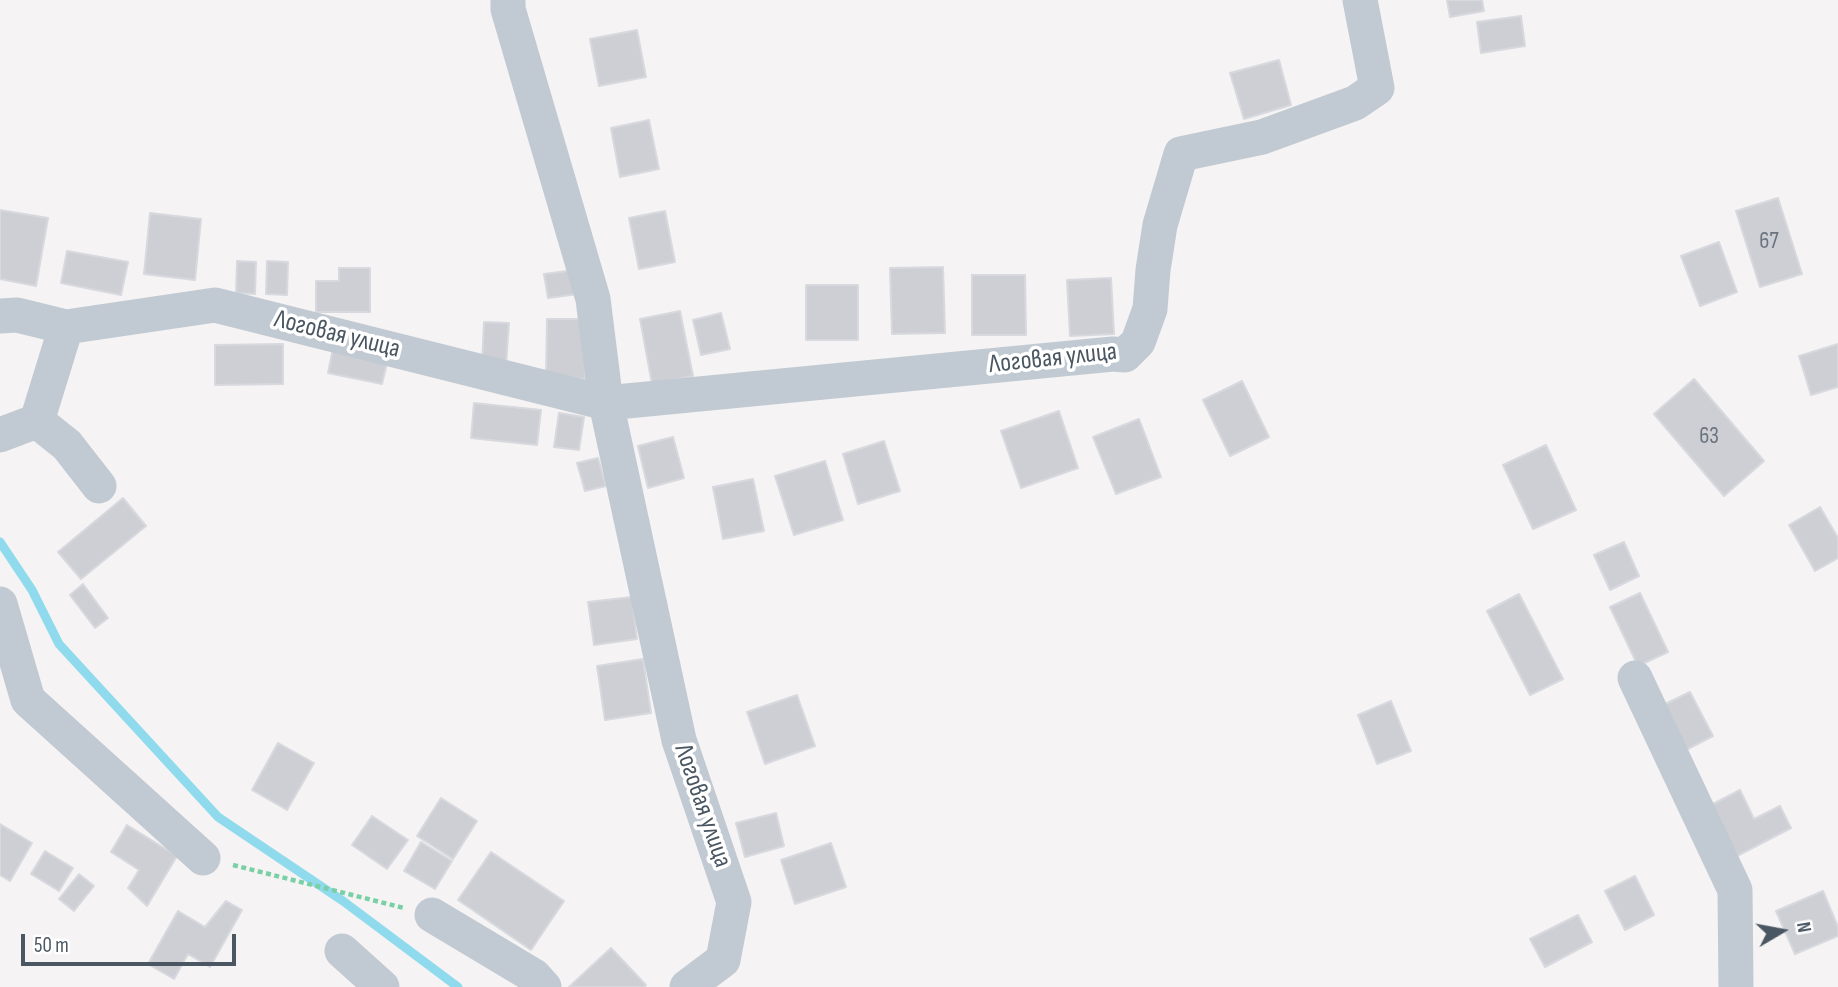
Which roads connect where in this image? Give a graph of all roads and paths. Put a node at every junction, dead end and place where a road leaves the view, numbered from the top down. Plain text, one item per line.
1 (508, 0) edge
2 (1360, 0) edge
3 (0, 316) edge
4 (66, 327) junction
5 (606, 403) junction
6 (37, 421) junction
7 (0, 435) edge
8 (99, 486) dead end
9 (0, 604) edge
10 (1636, 678) dead end
11 (203, 858) joint
12 (432, 915) joint
13 (342, 951) dead end
14 (382, 987) edge
15 (544, 987) edge
16 (687, 987) edge
17 (1736, 987) edge

1 - 5 street, Логовая улица
2 - 5 street, Логовая улица
3 - 4 street, Логовая улица
4 - 5 street, Логовая улица
4 - 6 street
5 - 16 street, Логовая улица
6 - 7 street
6 - 8 street
9 - 11 street
10 - 17 street
11 - 12 path
12 - 15 street
13 - 14 street

